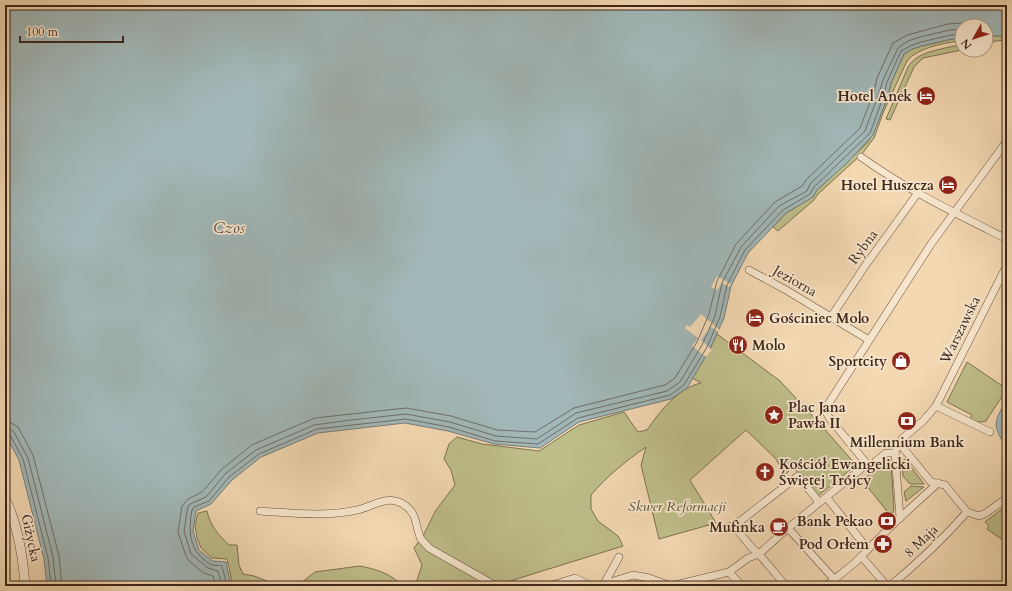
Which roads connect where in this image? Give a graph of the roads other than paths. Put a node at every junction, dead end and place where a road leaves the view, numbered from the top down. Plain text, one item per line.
1 (1007, 141) edge
2 (861, 157) dead end
3 (917, 194) junction
4 (954, 212) junction
5 (1007, 239) edge
6 (1007, 265) edge
7 (749, 270) dead end
8 (831, 317) junction
9 (869, 340) junction
10 (936, 406) junction
11 (990, 432) dead end
12 (899, 443) junction
13 (895, 453) junction
14 (876, 460) dead end
15 (938, 484) junction
16 (5, 498) edge
17 (827, 498) junction
18 (1007, 498) edge
19 (820, 502) junction
20 (260, 511) dead end
21 (967, 512) junction
22 (900, 518) junction
23 (734, 526) junction
24 (788, 528) junction
25 (714, 529) dead end
26 (867, 548) junction
27 (758, 554) junction
28 (861, 556) junction
29 (619, 557) dead end
30 (729, 572) junction
31 (834, 579) junction
32 (601, 585) edge
33 (782, 585) edge
34 (25, 586) edge
35 (496, 586) edge
36 (549, 586) edge
37 (590, 586) edge
38 (742, 586) edge
39 (826, 586) edge
40 (888, 586) edge

1 - 4 street
2 - 3 street
3 - 4 street
3 - 8 street, Rybna
4 - 5 street
4 - 9 street
6 - 10 street, Warszawska
7 - 8 street, Jeziorna
8 - 9 street, Jeziorna
9 - 17 street
10 - 11 street
10 - 12 street, Warszawska
12 - 13 street
12 - 15 street
13 - 14 street
13 - 22 street
15 - 21 street
15 - 22 street
16 - 34 street, Giżycka
17 - 19 street
17 - 26 street
18 - 21 street
19 - 23 street
19 - 24 street
20 - 35 street
21 - 40 street, 8 Maja
22 - 26 street
23 - 25 street
23 - 27 street
24 - 27 street
24 - 31 street
26 - 28 street
27 - 30 street
27 - 33 street
28 - 31 street
28 - 40 street
29 - 32 street
30 - 32 street
30 - 38 street
31 - 39 street
36 - 37 street

